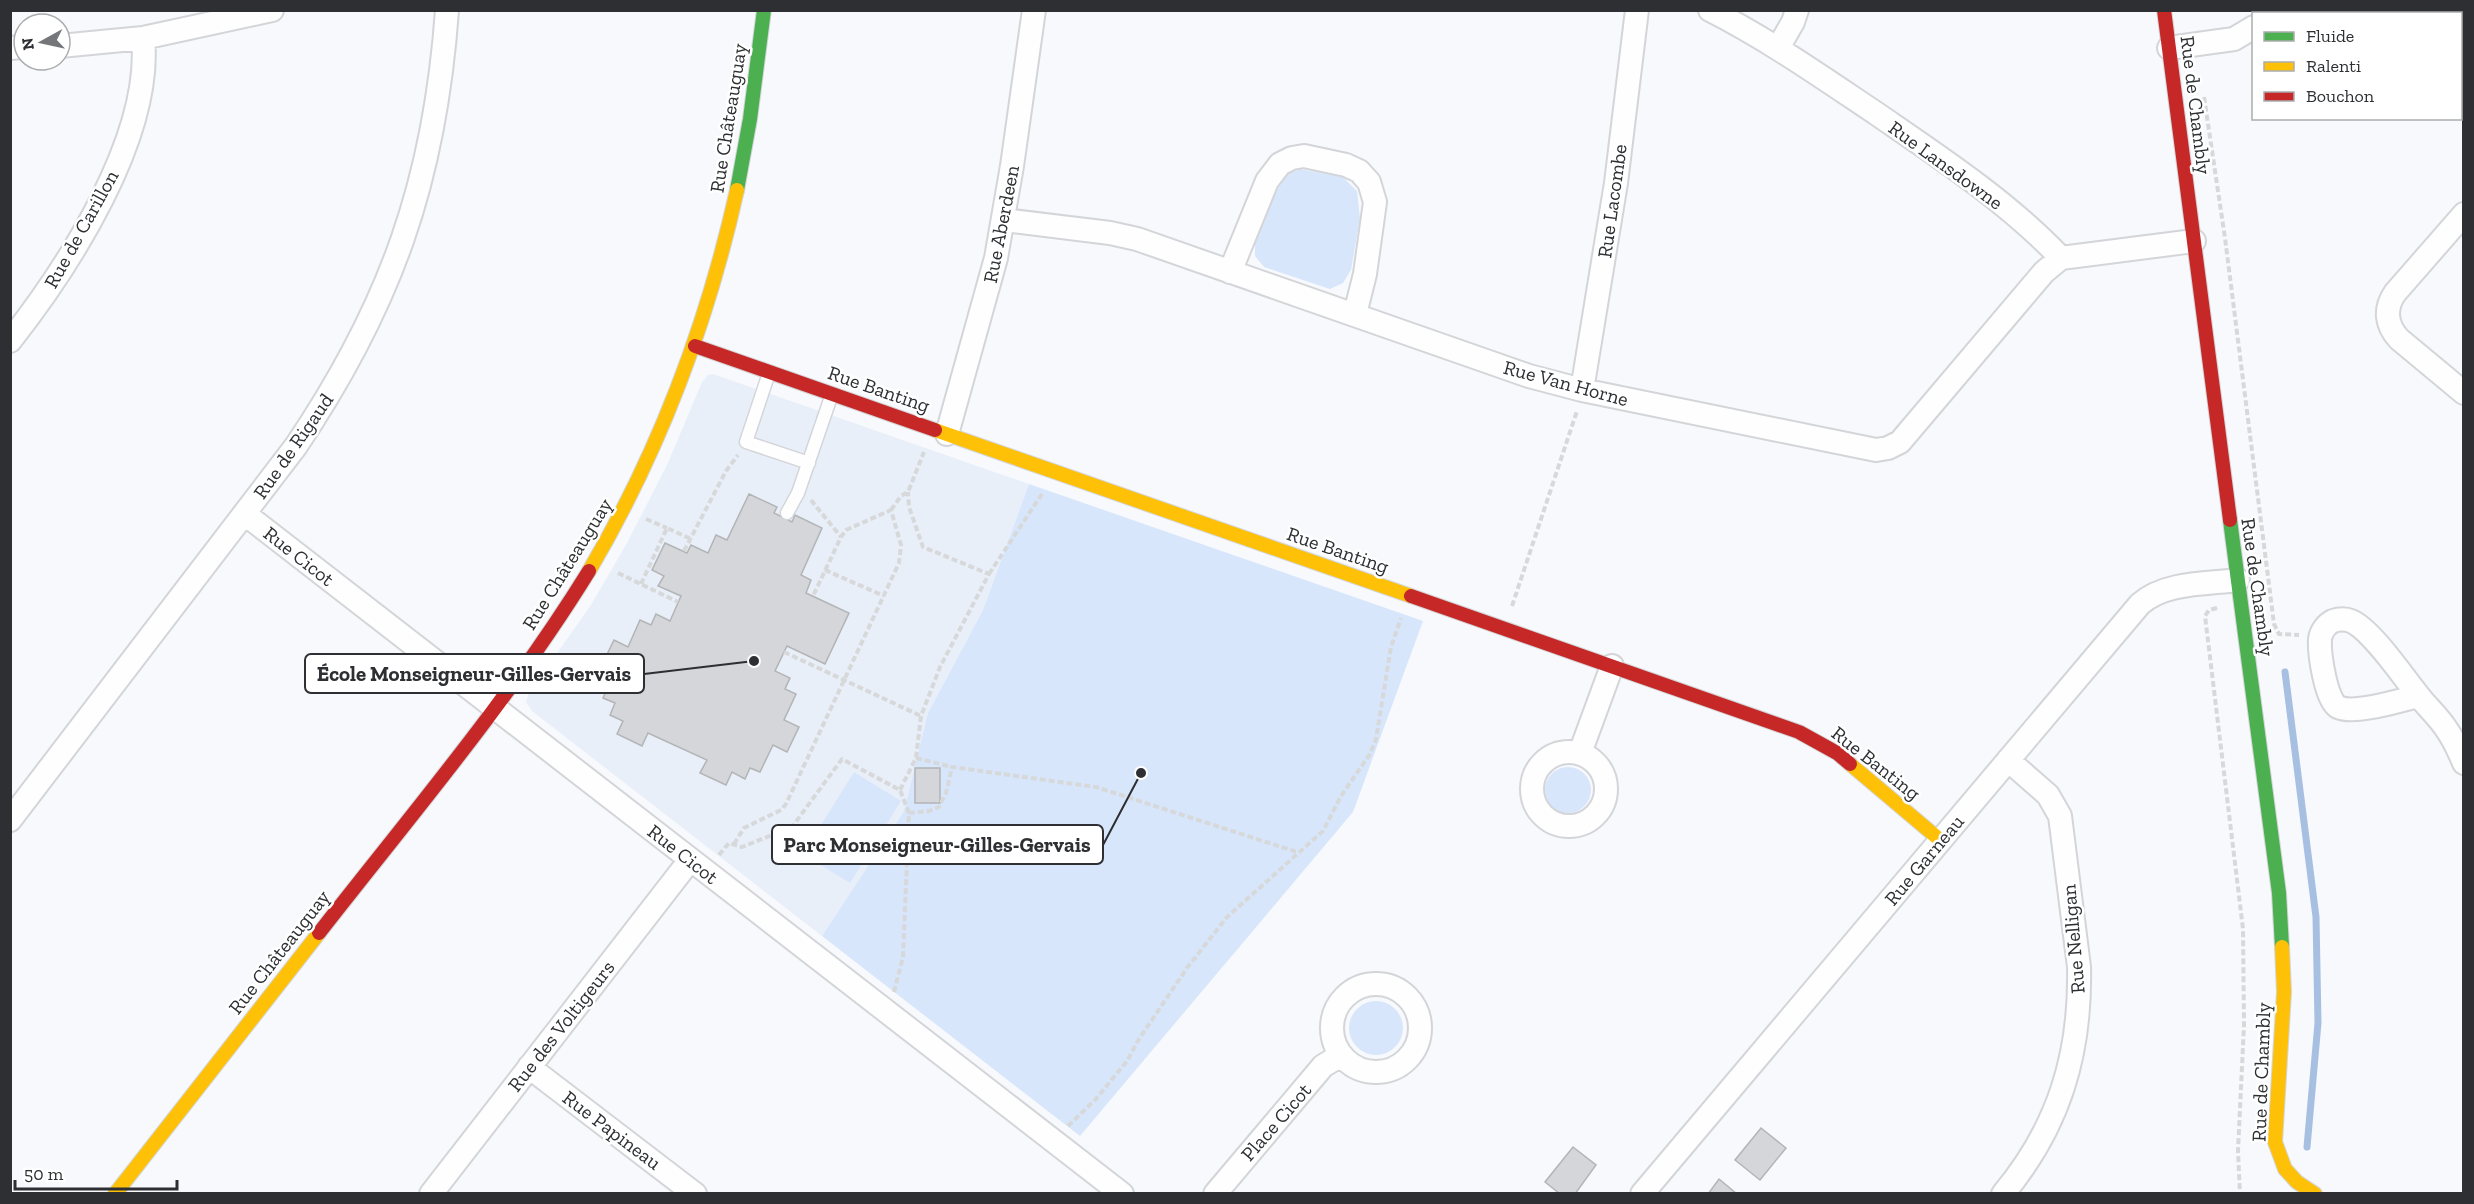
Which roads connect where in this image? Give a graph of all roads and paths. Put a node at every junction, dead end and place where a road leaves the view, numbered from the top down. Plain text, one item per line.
1 (272, 10) edge
2 (447, 10) edge
3 (764, 10) edge
4 (1034, 10) edge
5 (1637, 10) edge
6 (1710, 10) edge
7 (1797, 10) edge
8 (2164, 10) edge
9 (2252, 28) edge
10 (143, 38) junction
11 (72, 45) edge
12 (1778, 48) junction
13 (2169, 48) junction
14 (2204, 93) dead end
15 (2463, 214) edge
16 (1004, 220) junction
17 (2194, 241) junction
18 (2061, 258) junction
19 (1230, 272) junction
20 (1355, 314) junction
21 (10, 341) edge
22 (695, 346) junction
23 (769, 372) junction
24 (2463, 393) edge
25 (831, 394) junction
26 (1580, 399) junction
27 (947, 434) junction
28 (746, 442) junction
29 (926, 445) dead end
30 (809, 463) junction
31 (1046, 488) dead end
32 (908, 492) junction
33 (798, 493) junction
34 (891, 510) junction
35 (787, 513) dead end
36 (244, 514) junction
37 (639, 516) dead end
38 (667, 528) junction
39 (841, 537) junction
40 (691, 539) junction
41 (684, 551) dead end
42 (609, 569) dead end
43 (825, 570) junction
44 (989, 574) junction
45 (2238, 580) junction
46 (641, 584) junction
47 (813, 596) dead end
48 (884, 596) junction
49 (678, 602) dead end
50 (2214, 608) dead end
51 (1404, 612) dead end
52 (1510, 612) dead end
53 (2302, 635) dead end
54 (784, 652) dead end
55 (1612, 666) junction
56 (845, 680) junction
57 (2418, 696) junction
58 (495, 707) junction
59 (921, 716) junction
60 (1580, 753) dead end
61 (916, 758) junction
62 (2008, 760) junction
63 (2463, 763) edge
64 (952, 767) junction
65 (900, 790) junction
66 (909, 813) junction
67 (10, 820) edge
68 (1940, 840) junction
69 (734, 844) junction
70 (1298, 852) junction
71 (717, 858) dead end
72 (690, 860) junction
73 (892, 994) dead end
74 (1341, 1054) dead end
75 (529, 1067) junction
76 (1066, 1128) dead end
77 (115, 1194) edge
78 (431, 1194) edge
79 (695, 1194) edge
80 (1122, 1194) edge
81 (1215, 1194) edge
82 (1642, 1194) edge
83 (2003, 1194) edge
84 (2240, 1194) edge
85 (2315, 1194) edge

1 - 10 street
2 - 36 street, Rue de Rigaud
3 - 22 street, Rue Châteauguay
4 - 16 street, Rue Aberdeen
5 - 26 street, Rue Lacombe
6 - 12 street, Rue Lansdowne
7 - 12 street
8 - 13 street, Rue de Chambly
9 - 13 street
10 - 11 street
10 - 21 street, Rue de Carillon
12 - 18 street, Rue Lansdowne
13 - 17 street, Rue de Chambly
14 - 53 path, Rue de Chambly
15 - 24 street
16 - 19 street, Rue Van Horne
16 - 27 street, Rue Aberdeen
17 - 18 street
17 - 45 street, Rue de Chambly
18 - 26 street, Rue Van Horne
19 - 20 street, Rue Van Horne
19 - 20 street
20 - 26 street, Rue Van Horne
22 - 23 street, Rue Banting
22 - 58 street, Rue Châteauguay
23 - 25 street, Rue Banting
23 - 28 lane
25 - 27 street, Rue Banting
25 - 30 lane
26 - 52 path
27 - 55 street, Rue Banting
28 - 30 lane
28 - 40 path
29 - 32 path
30 - 33 lane
31 - 44 path
32 - 34 path
32 - 44 path
33 - 35 lane
33 - 39 path
34 - 39 path
34 - 48 path
36 - 58 street, Rue Cicot
36 - 67 street, Rue de Rigaud
37 - 38 path
38 - 40 path
38 - 46 path
39 - 43 path
40 - 41 path
42 - 46 path
43 - 47 path
43 - 48 path
44 - 59 path
45 - 62 street, Rue Garneau
45 - 85 street, Rue de Chambly
46 - 49 path
48 - 56 path
50 - 84 path, Rue de Chambly
51 - 70 path
54 - 56 path
55 - 60 street
55 - 68 street, Rue Banting
56 - 59 path
56 - 69 path
57 - 57 street
57 - 63 street
58 - 72 street, Rue Cicot
58 - 77 street, Rue Châteauguay
59 - 61 path
61 - 64 path
61 - 65 path
62 - 68 street, Rue Garneau
62 - 83 street, Rue Nelligan
64 - 66 path
64 - 70 path
65 - 66 path
65 - 69 path
66 - 73 path
68 - 82 street, Rue Garneau
69 - 71 path
70 - 76 path
72 - 75 street, Rue des Voltigeurs
72 - 80 street, Rue Cicot
74 - 81 street, Place Cicot
75 - 78 street, Rue des Voltigeurs
75 - 79 street, Rue Papineau

